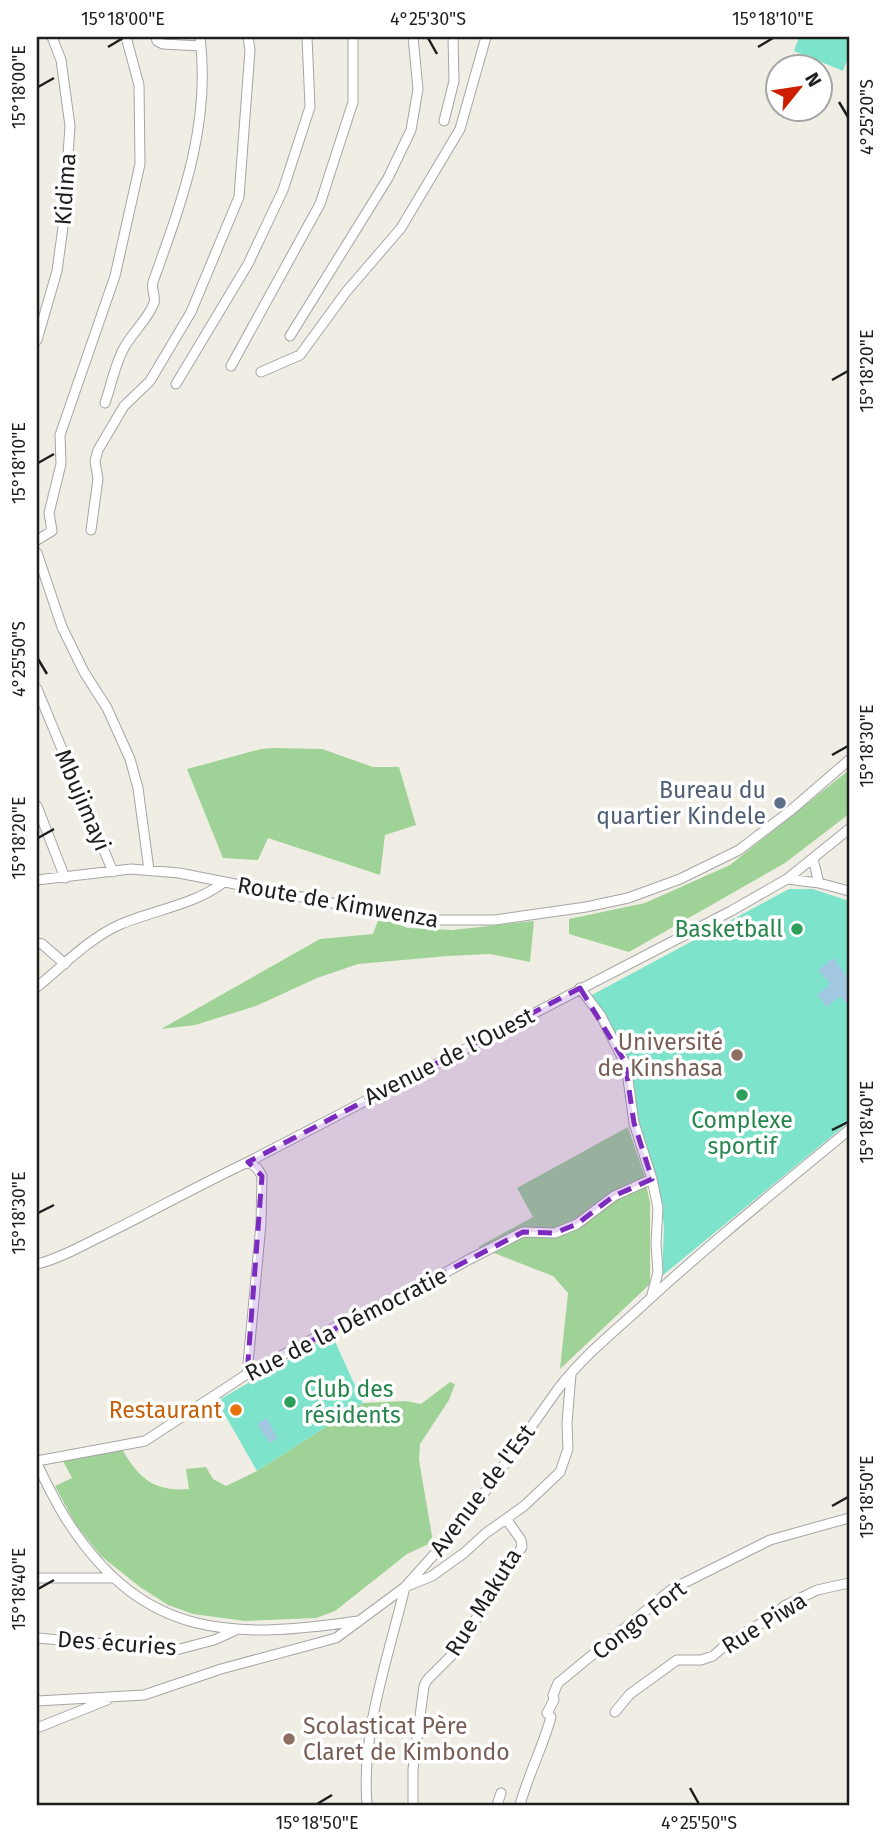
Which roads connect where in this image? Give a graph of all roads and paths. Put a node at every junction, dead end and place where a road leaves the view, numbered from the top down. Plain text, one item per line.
1 (52, 37) edge
2 (126, 37) edge
3 (156, 37) edge
4 (248, 37) edge
5 (307, 37) edge
6 (354, 37) edge
7 (413, 37) edge
8 (453, 37) edge
9 (486, 37) edge
10 (200, 41) edge
11 (444, 121) dead end
12 (290, 336) dead end
13 (37, 340) edge
14 (231, 366) dead end
15 (261, 372) dead end
16 (176, 384) dead end
17 (105, 403) dead end
18 (91, 530) dead end
19 (37, 540) edge
20 (37, 553) edge
21 (37, 689) edge
22 (849, 760) edge
23 (37, 806) edge
24 (849, 829) edge
25 (813, 859) junction
26 (149, 870) junction
27 (113, 872) junction
28 (65, 878) junction
29 (787, 879) junction
30 (37, 880) edge
31 (224, 882) junction
32 (819, 883) junction
33 (849, 891) edge
34 (37, 943) edge
35 (65, 964) junction
36 (37, 987) edge
37 (580, 988) junction
38 (849, 1130) edge
39 (248, 1162) junction
40 (652, 1179) junction
41 (40, 1263) edge
42 (37, 1272) edge
43 (652, 1297) junction
44 (571, 1372) junction
45 (247, 1374) junction
46 (37, 1462) edge
47 (849, 1518) edge
48 (506, 1520) junction
49 (37, 1578) edge
50 (113, 1578) junction
51 (849, 1583) edge
52 (405, 1587) junction
53 (361, 1620) junction
54 (235, 1631) junction
55 (37, 1638) edge
56 (114, 1697) junction
57 (37, 1700) edge
58 (615, 1712) dead end
59 (37, 1728) edge
60 (525, 1787) junction
61 (501, 1793) dead end
62 (367, 1805) edge
63 (413, 1805) edge
64 (497, 1805) edge
65 (520, 1805) edge
66 (527, 1805) edge

1 - 13 street, Kidima
2 - 19 street
3 - 10 street
4 - 18 street
5 - 16 street
6 - 14 street
7 - 12 street
8 - 11 street
9 - 15 street
10 - 17 street
20 - 26 street
21 - 27 street, Mbujimayi
22 - 31 street, Route de Kimwenza
23 - 28 street
24 - 25 street, Avenue de l'Ouest
25 - 29 street, Avenue de l'Ouest
25 - 32 street
26 - 27 street, Route de Kimwenza
26 - 31 street, Route de Kimwenza
27 - 28 street, Route de Kimwenza
28 - 30 street, Route de Kimwenza
29 - 32 street
29 - 37 street, Avenue de l'Ouest
31 - 35 street
32 - 33 street
34 - 35 street
35 - 36 street
37 - 39 street, Avenue de l'Ouest
37 - 40 street
38 - 43 street, Avenue de l'Est
39 - 41 street, Avenue de l'Ouest
39 - 45 street
40 - 43 street
40 - 45 street, Rue de la Démocratie
41 - 42 street
43 - 44 street, Avenue de l'Est
44 - 48 street
44 - 52 street, Avenue de l'Est
45 - 46 street, Rue de la Démocratie
46 - 50 street
47 - 60 street, Congo Fort
48 - 52 street
48 - 63 street, Rue Makuta
49 - 50 street
50 - 54 street
51 - 58 street, Rue Piwa
52 - 53 street, Avenue de l'Est
52 - 62 street
53 - 54 street
53 - 56 street, Avenue de l'Est
54 - 55 street, Des écuries
56 - 57 street, Avenue de l'Est
56 - 59 street
60 - 65 street, Congo Fort
60 - 66 street
61 - 64 street

